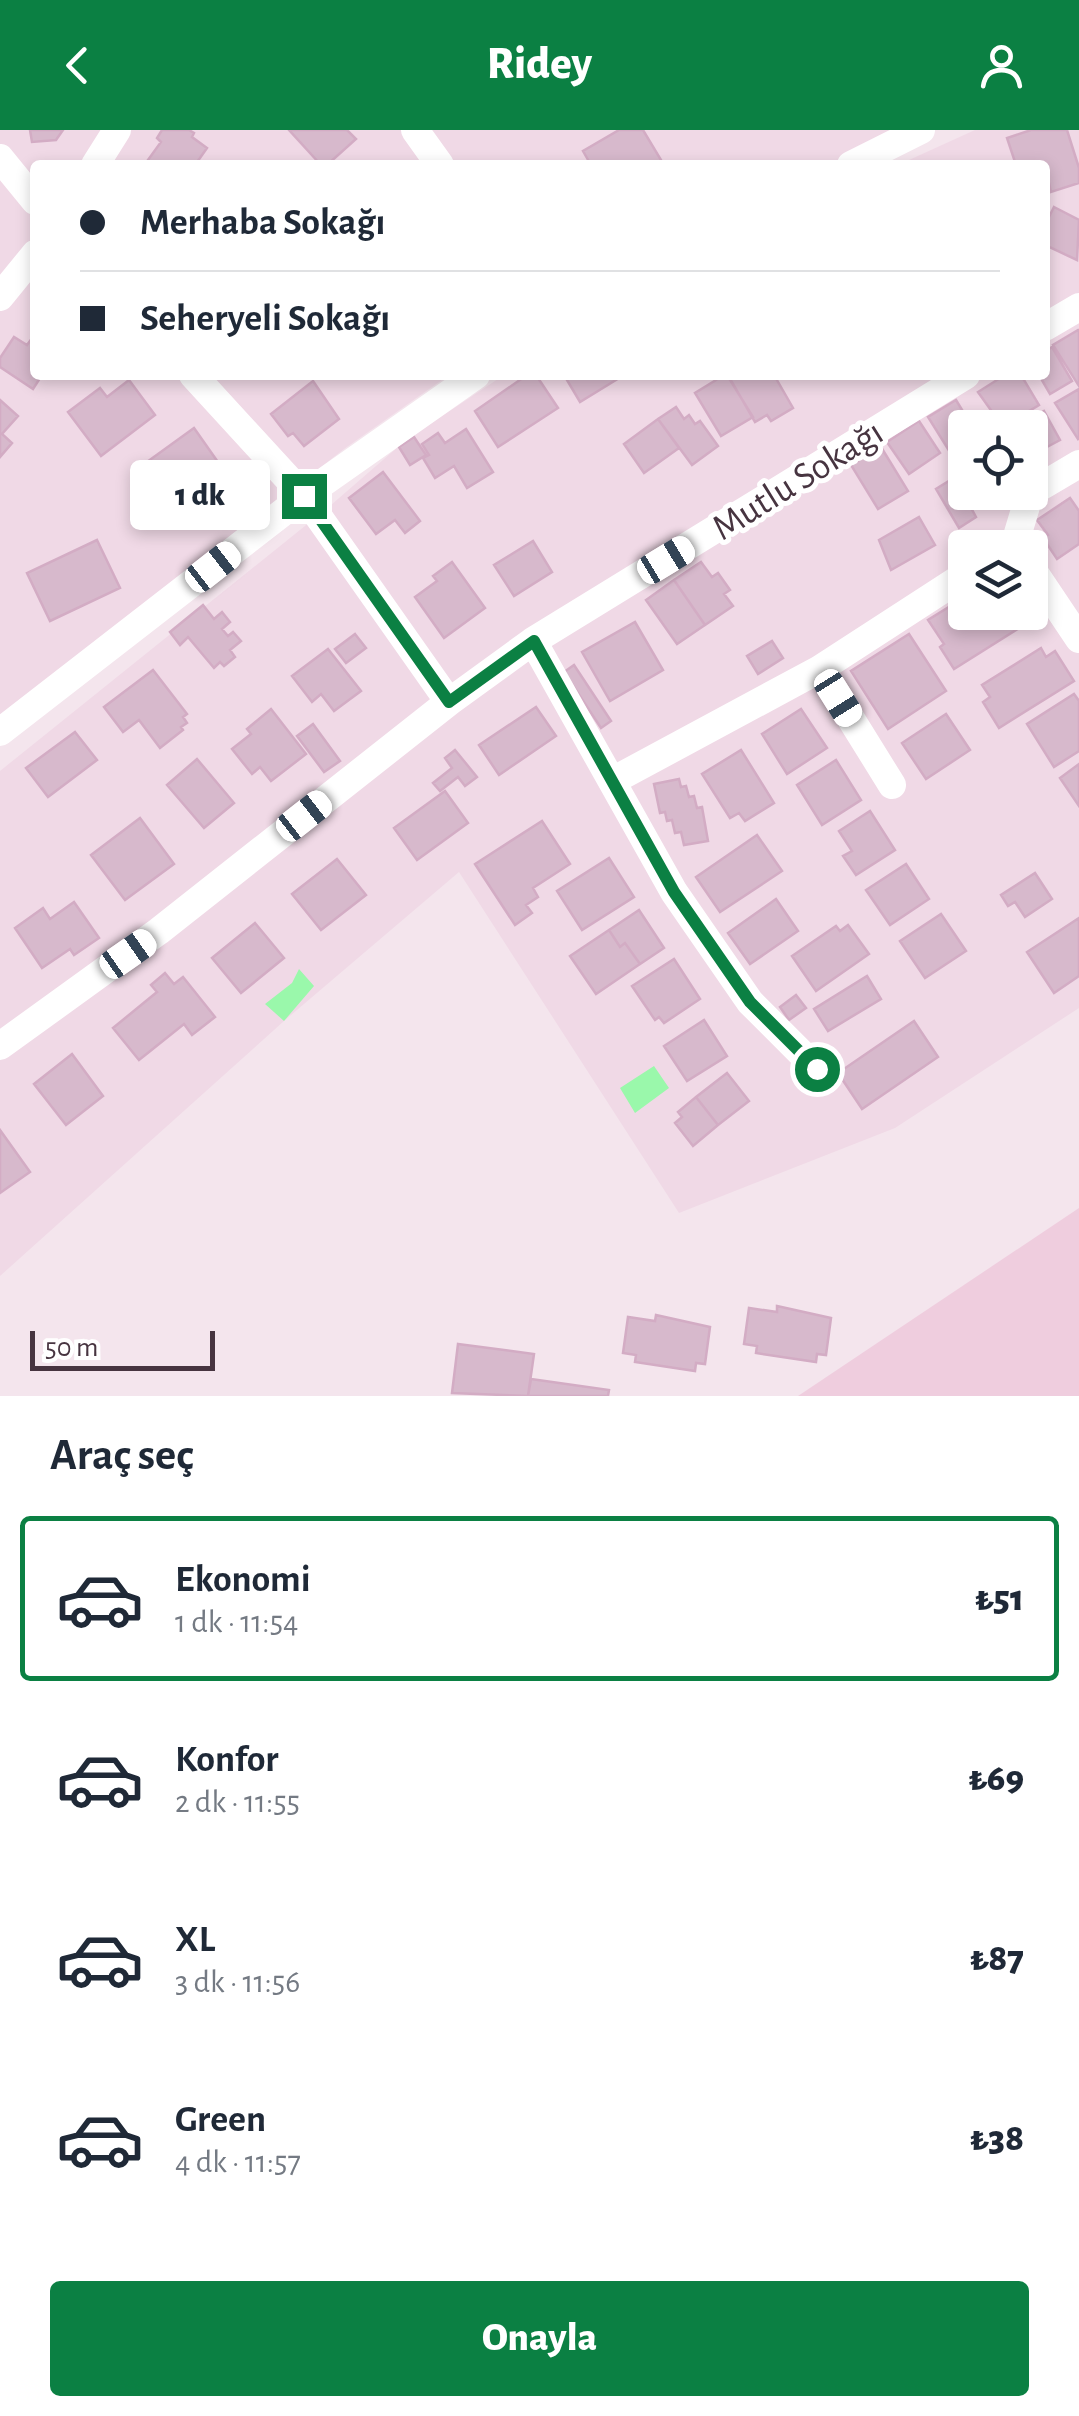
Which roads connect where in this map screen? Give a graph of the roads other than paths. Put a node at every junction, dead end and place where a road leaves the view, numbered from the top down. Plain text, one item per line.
1 (117, 130) edge
2 (416, 130) edge
3 (921, 130) edge
4 (0, 158) edge
5 (98, 160) edge
6 (437, 160) edge
7 (861, 160) edge
8 (30, 195) edge
9 (30, 260) edge
10 (0, 297) edge
11 (1079, 307) edge
12 (1050, 324) edge
13 (197, 380) edge
14 (469, 380) edge
15 (958, 380) edge
16 (1079, 464) edge
17 (304, 496) junction
18 (1022, 530) edge
19 (948, 586) edge
20 (1048, 595) edge
21 (1079, 639) edge
22 (534, 641) junction
23 (820, 669) junction
24 (449, 702) junction
25 (0, 732) edge
26 (614, 780) junction
27 (892, 785) dead end
28 (0, 1046) edge
29 (817, 1069) dead end

1 - 5 street
2 - 6 street
3 - 7 street
4 - 8 street
9 - 10 street
11 - 12 street
13 - 17 street
14 - 17 street
15 - 22 street, Mutlu Sokağı
16 - 18 street
17 - 24 street
17 - 25 street
19 - 23 street
20 - 21 street
22 - 24 street, Mutlu Sokağı
22 - 26 street
23 - 26 street
23 - 27 street
24 - 28 street, Mutlu Sokağı
26 - 29 street

